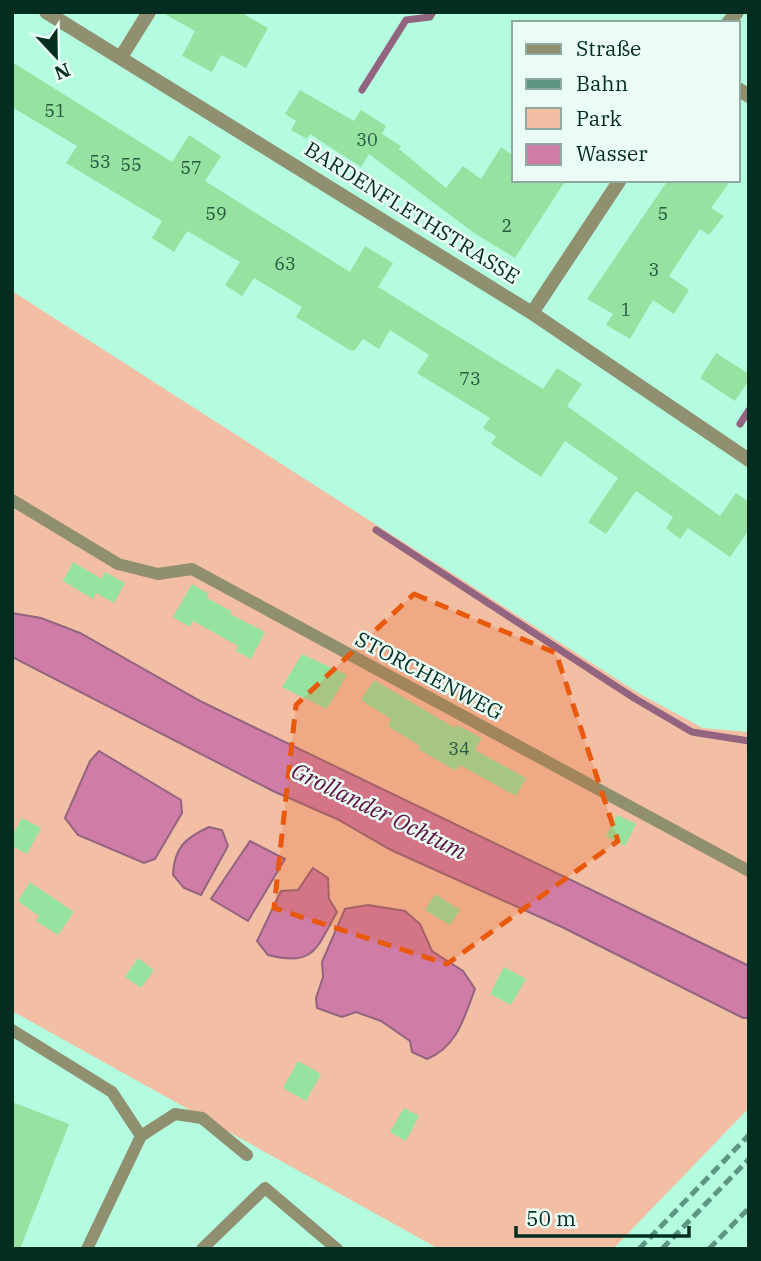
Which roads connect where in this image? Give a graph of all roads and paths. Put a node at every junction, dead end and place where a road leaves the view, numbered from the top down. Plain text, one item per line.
1 (46, 12) edge
2 (149, 12) edge
3 (121, 57) junction
4 (619, 182) edge
5 (532, 313) junction
6 (749, 460) edge
7 (12, 500) edge
8 (749, 871) edge
9 (12, 1030) edge
10 (141, 1136) junction
11 (247, 1155) dead end
12 (88, 1249) edge
13 (202, 1249) edge
14 (337, 1249) edge

1 - 3 street, BARDENFLETHSTRASSE
2 - 3 street
3 - 5 street, BARDENFLETHSTRASSE
4 - 5 street
5 - 6 street, BARDENFLETHSTRASSE
7 - 8 lane, STORCHENWEG
9 - 10 lane
10 - 11 lane
10 - 12 lane
13 - 14 lane

